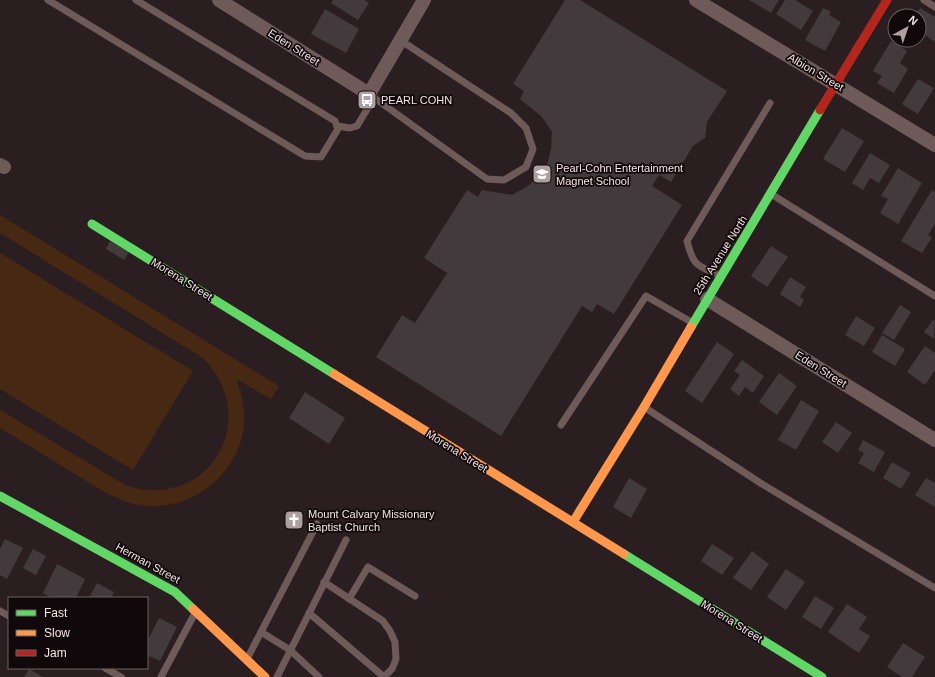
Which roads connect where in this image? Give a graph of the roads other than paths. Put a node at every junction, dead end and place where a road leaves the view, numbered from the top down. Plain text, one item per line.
1 (48, 0) edge
2 (136, 0) edge
3 (219, 0) edge
4 (424, 0) edge
5 (696, 0) edge
6 (887, 0) edge
7 (924, 0) edge
8 (935, 7) edge
9 (400, 40) junction
10 (836, 84) junction
11 (368, 94) junction
12 (770, 103) dead end
13 (337, 126) junction
14 (935, 145) edge
15 (771, 194) junction
16 (92, 224) dead end
17 (721, 276) junction
18 (935, 296) edge
19 (707, 299) junction
20 (693, 323) junction
21 (644, 407) junction
22 (561, 425) dead end
23 (935, 440) edge
24 (0, 496) edge
25 (573, 522) junction
26 (317, 524) dead end
27 (346, 540) dead end
28 (324, 582) junction
29 (935, 588) edge
30 (415, 596) dead end
31 (349, 599) junction
32 (196, 611) junction
33 (309, 613) junction
34 (261, 632) junction
35 (290, 650) junction
36 (247, 659) junction
37 (107, 669) edge
38 (121, 677) edge
39 (161, 677) edge
40 (266, 677) edge
41 (277, 677) edge
42 (319, 677) edge
43 (384, 677) edge
44 (822, 677) edge

1 - 13 lane
2 - 13 lane
3 - 11 street, Eden Street
4 - 9 street
5 - 10 street, Albion Street
6 - 10 street, 25th Avenue North
7 - 8 lane
9 - 11 street
9 - 11 lane
10 - 14 street, Albion Street
10 - 15 street, 25th Avenue North
11 - 13 lane
12 - 17 lane
15 - 17 street, 25th Avenue North
15 - 18 lane
16 - 25 street, Morena Street
17 - 19 street, 25th Avenue North
19 - 20 street, 25th Avenue North
19 - 23 street, Eden Street
20 - 21 street, 25th Avenue North
20 - 22 lane
21 - 25 street, 25th Avenue North
21 - 29 lane
24 - 32 street, Herman Street
25 - 44 street, Morena Street
26 - 34 lane
27 - 28 lane
28 - 31 lane
28 - 33 lane
30 - 31 lane
31 - 43 lane
32 - 36 street, Herman Street
32 - 39 lane
33 - 35 lane
33 - 43 lane
34 - 35 lane
34 - 36 lane
35 - 41 lane
35 - 42 lane
36 - 40 street, Herman Street
37 - 38 lane

